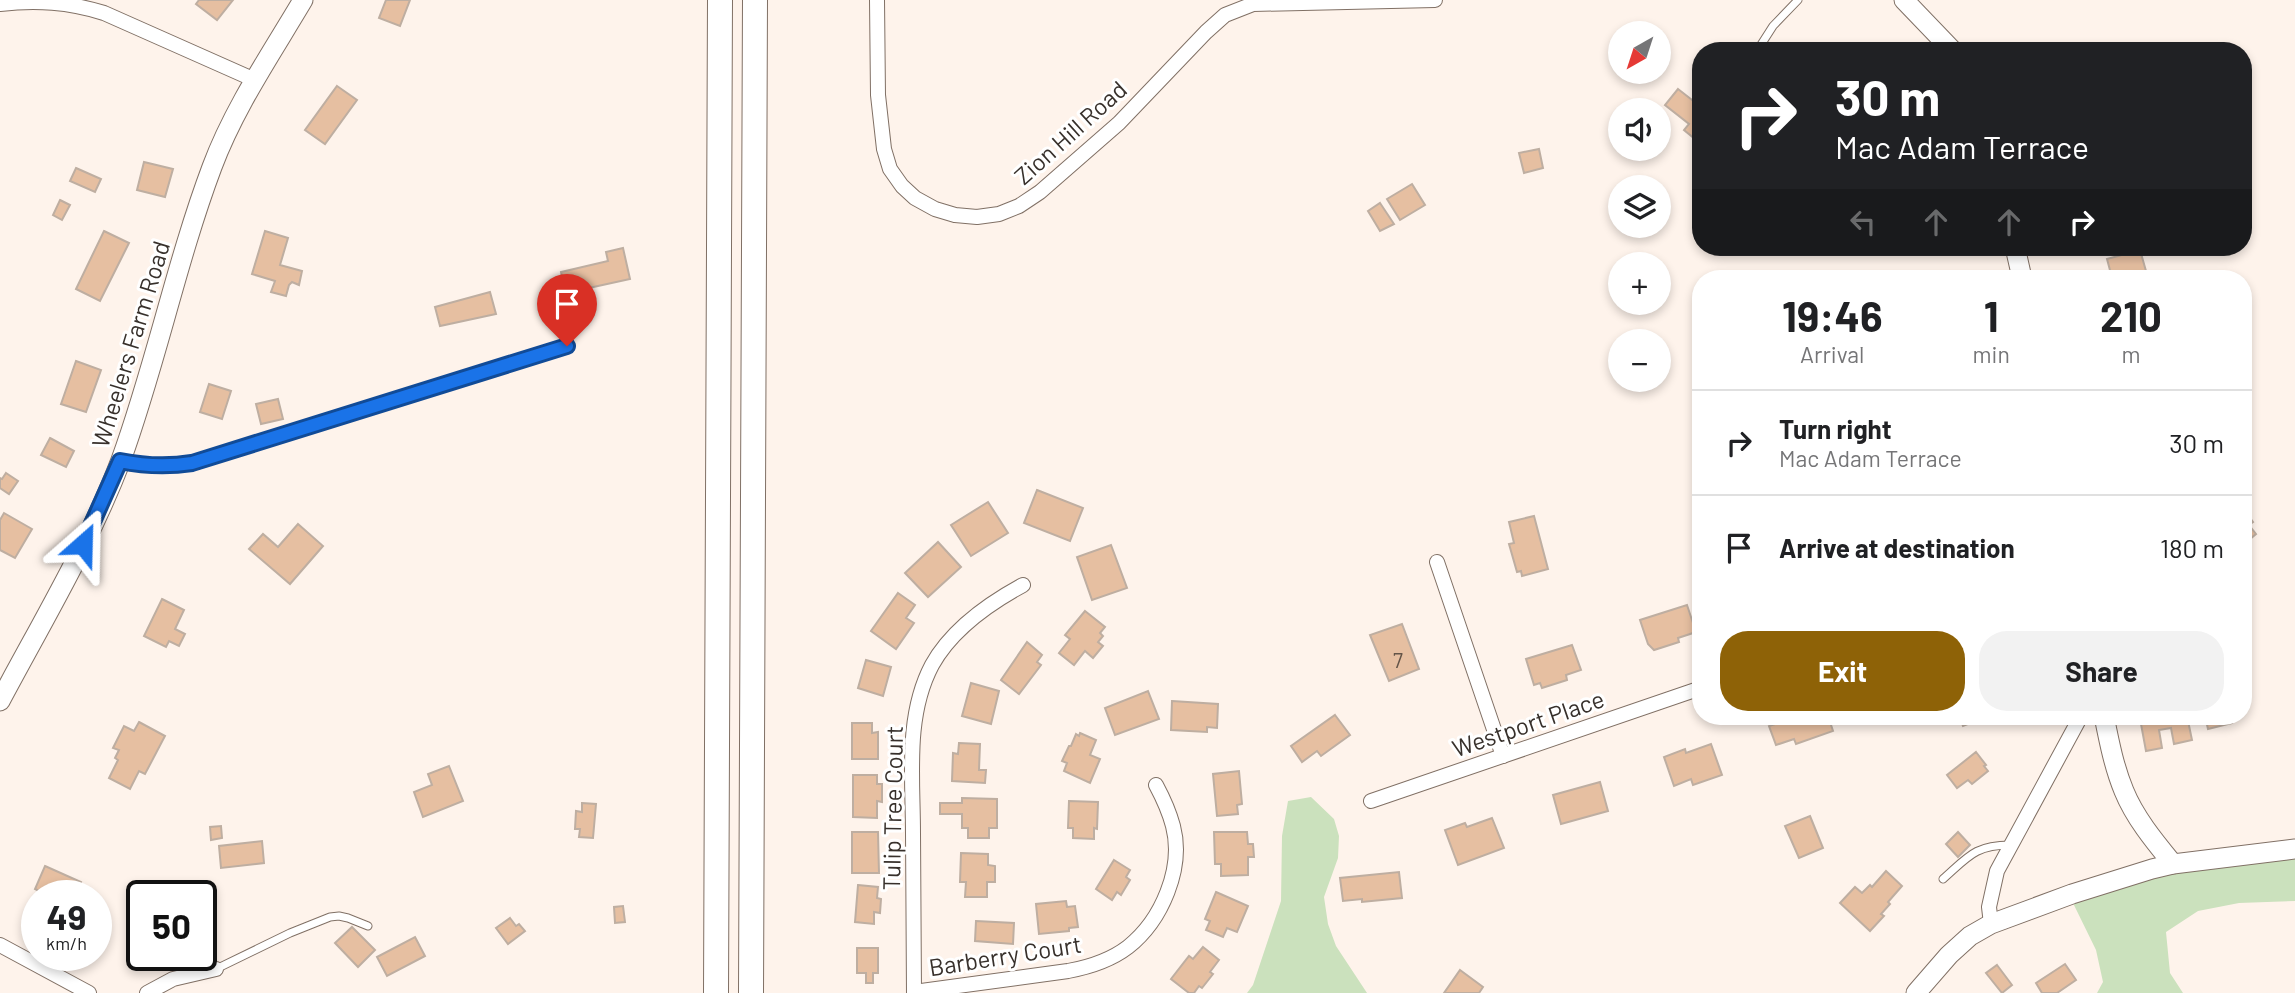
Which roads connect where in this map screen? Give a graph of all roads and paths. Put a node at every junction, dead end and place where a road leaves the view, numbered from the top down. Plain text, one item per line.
1 (303, 0) edge
2 (720, 0) edge
3 (755, 0) edge
4 (877, 0) edge
5 (1435, 0) edge
6 (1798, 0) edge
7 (1904, 0) edge
8 (0, 4) edge
9 (1763, 42) edge
10 (1944, 42) edge
11 (255, 80) junction
12 (567, 346) dead end
13 (120, 461) junction
14 (1437, 562) dead end
15 (1023, 585) dead end
16 (1692, 691) edge
17 (0, 701) edge
18 (2076, 725) edge
19 (2106, 725) edge
20 (1503, 756) junction
21 (1156, 785) dead end
22 (1371, 802) dead end
23 (2010, 845) junction
24 (2295, 849) edge
25 (2174, 864) junction
26 (1943, 879) dead end
27 (1991, 924) junction
28 (368, 926) dead end
29 (0, 945) edge
30 (217, 969) edge
31 (207, 971) edge
32 (914, 992) edge
33 (89, 993) edge
34 (147, 993) edge
35 (716, 993) edge
36 (751, 993) edge
37 (1916, 993) edge

1 - 11 main road, Wheelers Farm Road
2 - 35 highway
3 - 36 highway
4 - 5 street, Zion Hill Road
6 - 9 lane
7 - 10 main road
8 - 11 street
11 - 13 main road, Wheelers Farm Road
12 - 13 street
13 - 17 main road, Wheelers Farm Road
14 - 20 street
15 - 32 street, Tulip Tree Court
16 - 20 street, Westport Place
18 - 23 street
19 - 25 main road
20 - 22 street, Westport Place
21 - 32 street, Barberry Court
23 - 26 lane
23 - 27 street
24 - 25 main road
25 - 27 main road
27 - 37 main road
28 - 30 lane
29 - 33 street
31 - 34 street

